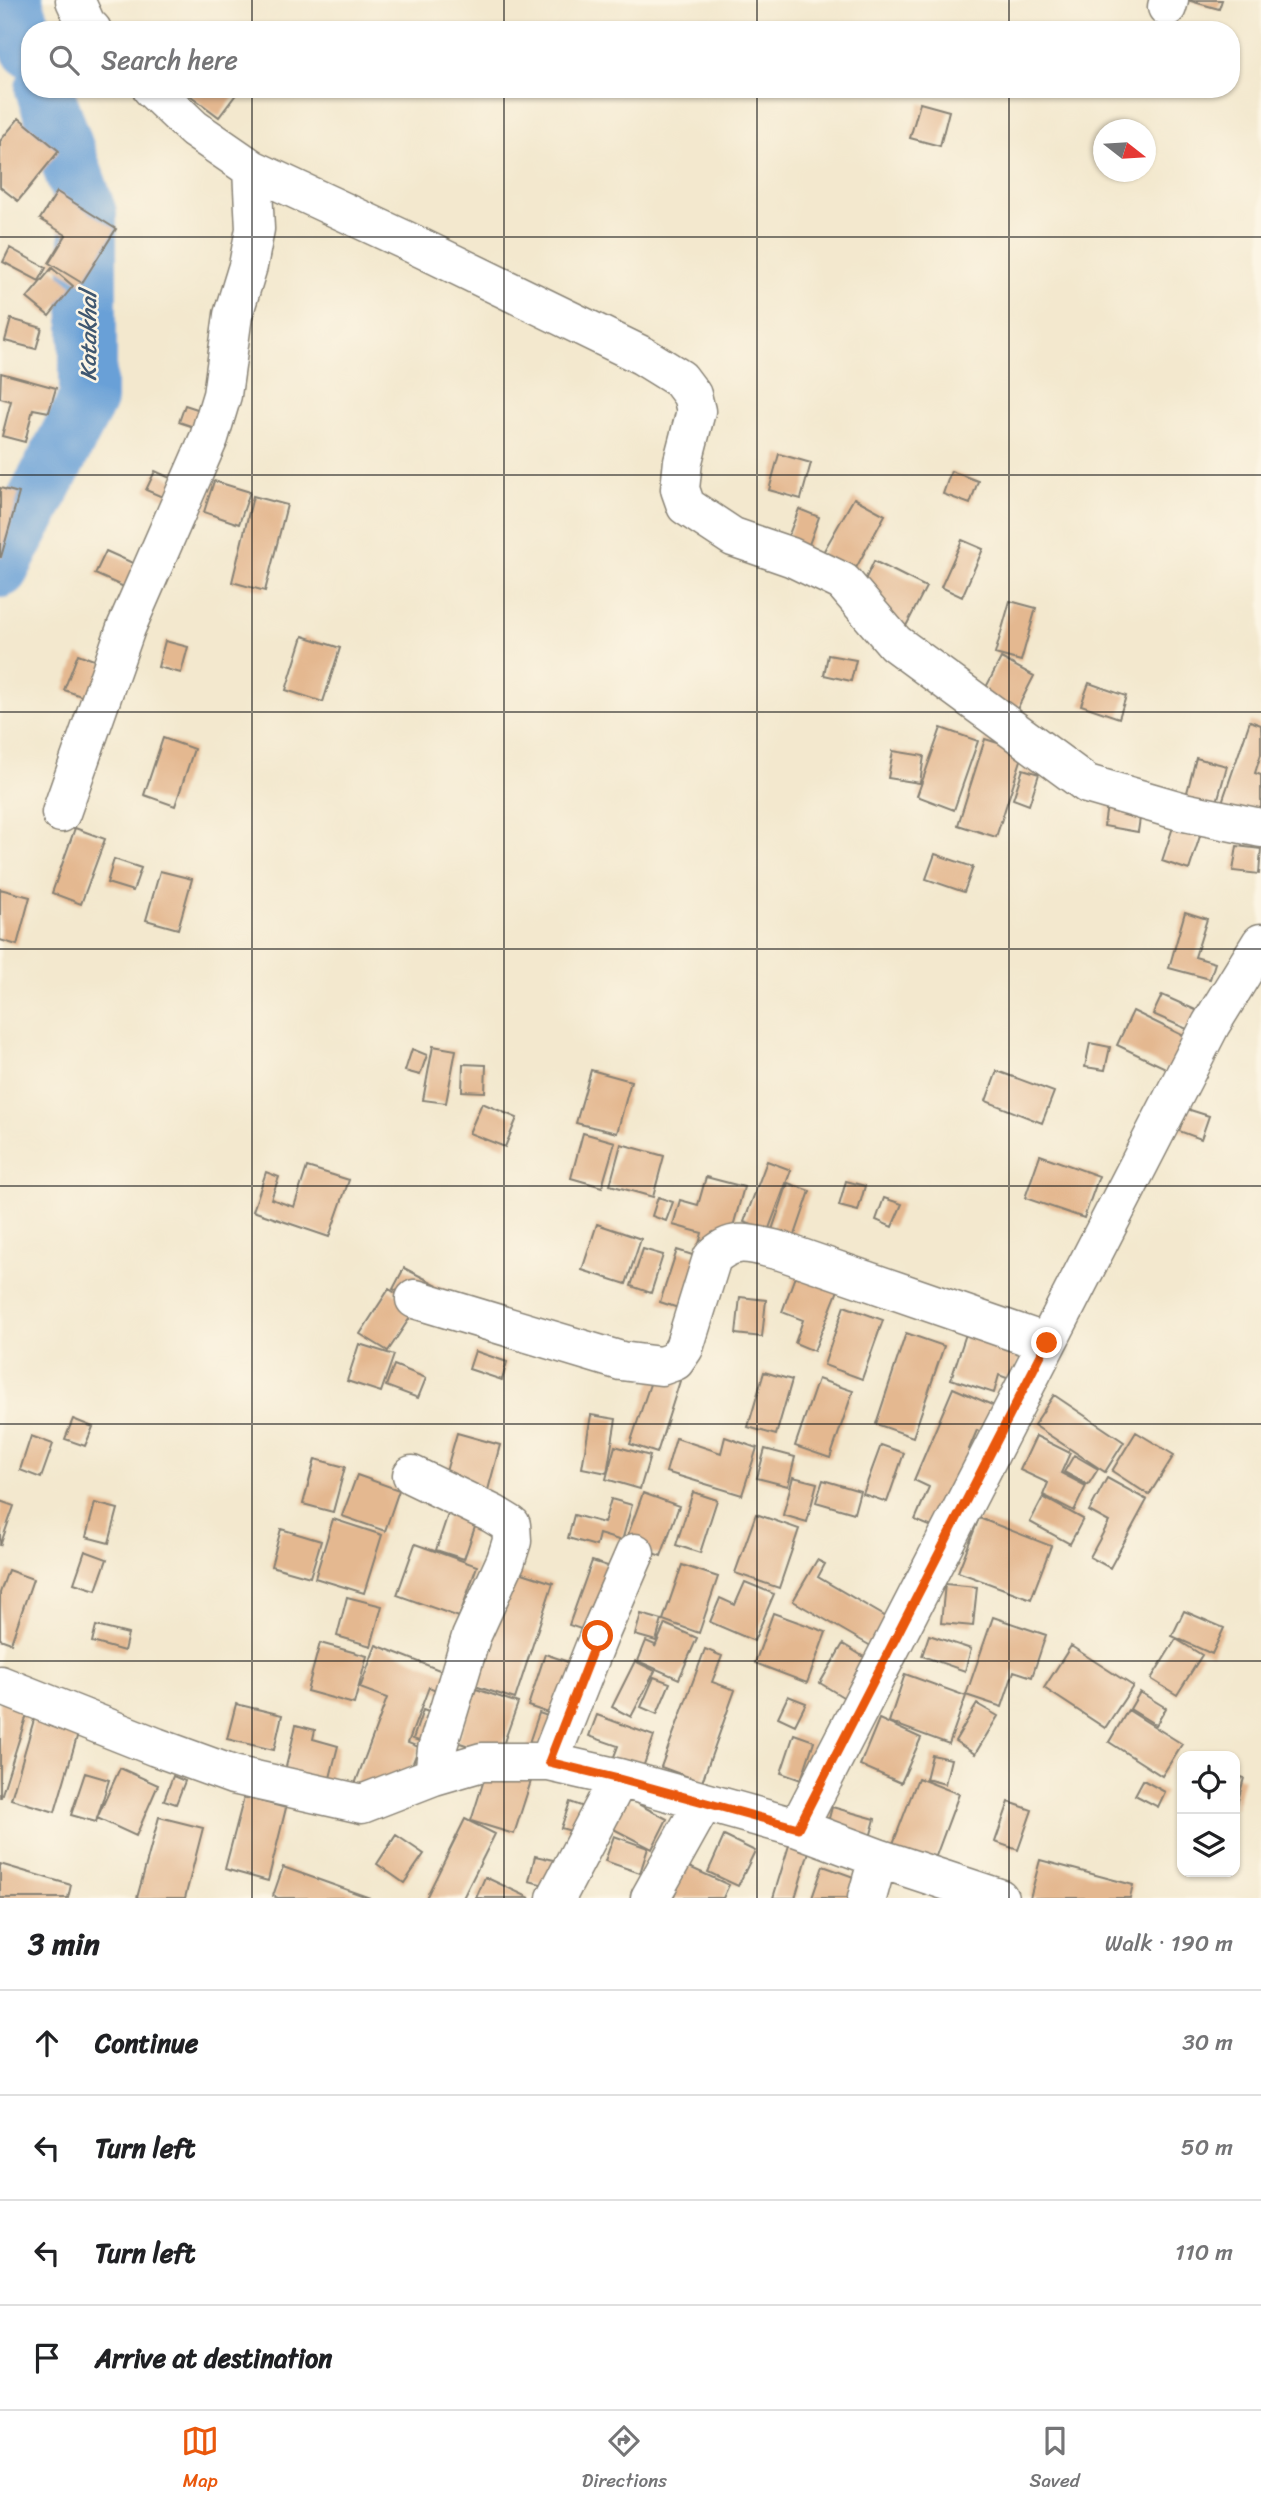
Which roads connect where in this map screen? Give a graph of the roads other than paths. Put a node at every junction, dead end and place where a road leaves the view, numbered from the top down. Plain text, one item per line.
1 (75, 0) edge
2 (85, 21) edge
3 (161, 98) edge
4 (252, 169) junction
5 (61, 813) dead end
6 (1261, 828) edge
7 (1261, 943) edge
8 (415, 1299) dead end
9 (1047, 1343) junction
10 (412, 1475) dead end
11 (635, 1553) dead end
12 (0, 1685) edge
13 (549, 1762) junction
14 (434, 1776) junction
15 (619, 1779) junction
16 (703, 1803) junction
17 (798, 1828) junction
18 (878, 1858) junction
19 (556, 1898) edge
20 (650, 1898) edge
21 (867, 1898) edge
22 (999, 1898) edge

1 - 2 street
3 - 4 street
4 - 5 street
4 - 6 street
7 - 9 street
8 - 9 street
9 - 17 street
10 - 14 street
11 - 13 street
12 - 14 street
13 - 14 street
13 - 15 street
15 - 16 street
15 - 19 street
16 - 17 street
16 - 20 street
17 - 18 street
18 - 21 street
18 - 22 street

